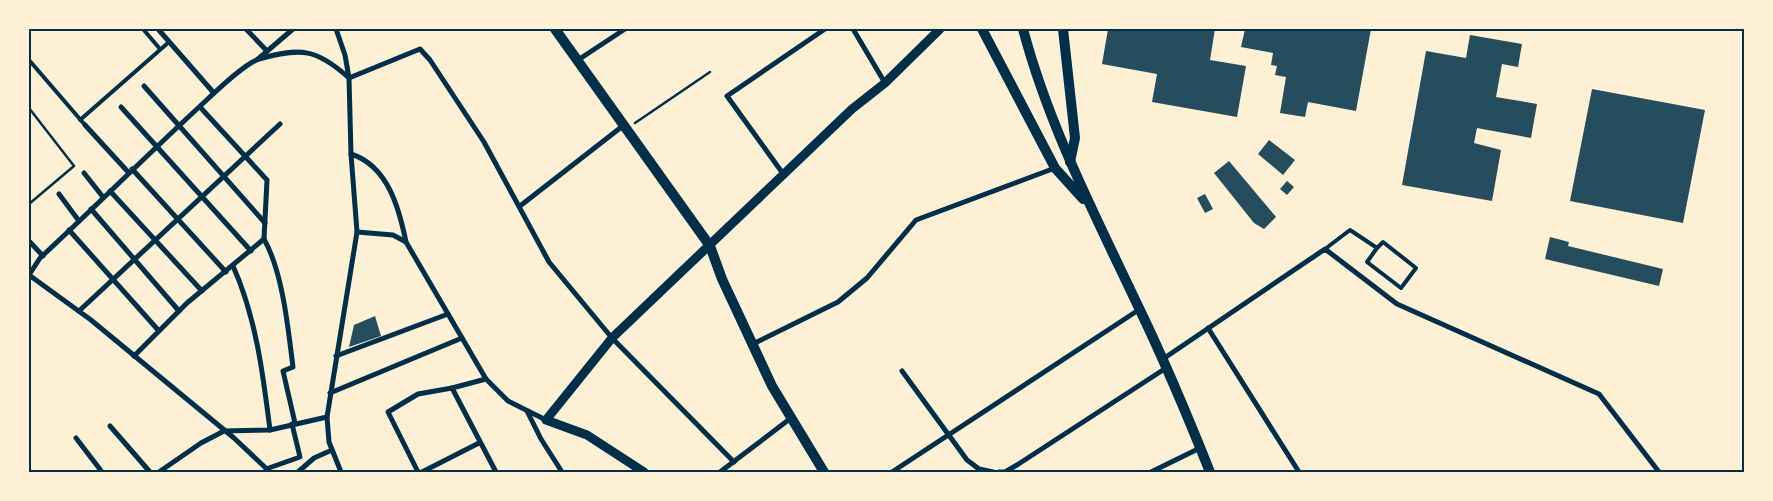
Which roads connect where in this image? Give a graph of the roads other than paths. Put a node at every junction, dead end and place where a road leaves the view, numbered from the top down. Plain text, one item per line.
1 (143, 29) edge
2 (158, 29) edge
3 (246, 29) edge
4 (293, 29) edge
5 (336, 29) edge
6 (555, 29) edge
7 (625, 29) edge
8 (825, 29) edge
9 (853, 29) edge
10 (940, 29) edge
11 (982, 29) edge
12 (1023, 29) edge
13 (1063, 29) edge
14 (169, 42) junction
15 (160, 49) junction
16 (266, 50) junction
17 (29, 60) edge
18 (257, 60) junction
19 (578, 60) junction
20 (349, 78) junction
21 (885, 83) junction
22 (144, 86) dead end
23 (213, 92) junction
24 (121, 107) dead end
25 (200, 107) junction
26 (80, 120) junction
27 (280, 124) dead end
28 (84, 125) joint
29 (179, 126) junction
30 (626, 126) junction
31 (157, 146) junction
32 (351, 154) junction
33 (245, 156) junction
34 (1070, 162) junction
35 (1055, 168) junction
36 (131, 171) junction
37 (84, 172) dead end
38 (784, 175) junction
39 (223, 177) junction
40 (110, 191) junction
41 (59, 194) dead end
42 (104, 197) junction
43 (202, 197) junction
44 (520, 206) junction
45 (1089, 206) junction
46 (91, 209) junction
47 (178, 219) junction
48 (79, 221) junction
49 (265, 223) junction
50 (70, 230) junction
51 (357, 232) junction
52 (155, 239) junction
53 (264, 239) junction
54 (29, 242) edge
55 (406, 242) junction
56 (710, 246) junction
57 (1377, 248) junction
58 (1325, 249) junction
59 (251, 251) junction
60 (43, 256) junction
61 (135, 258) junction
62 (233, 266) junction
63 (226, 272) junction
64 (29, 275) edge
65 (113, 279) junction
66 (202, 291) junction
67 (1140, 309) junction
68 (79, 311) junction
69 (179, 311) junction
70 (448, 314) junction
71 (1208, 328) junction
72 (159, 330) junction
73 (462, 338) junction
74 (612, 338) junction
75 (753, 344) junction
76 (134, 356) junction
77 (336, 356) junction
78 (1164, 363) junction
79 (902, 371) dead end
80 (486, 379) junction
81 (452, 388) junction
82 (330, 393) junction
83 (526, 410) junction
84 (327, 417) junction
85 (791, 417) junction
86 (546, 420) junction
87 (294, 423) junction
88 (110, 426) dead end
89 (270, 430) junction
90 (224, 432) junction
91 (946, 436) junction
92 (76, 438) dead end
93 (479, 443) junction
94 (1200, 448) junction
95 (332, 450) junction
96 (300, 456) junction
97 (734, 462) junction
98 (307, 464) junction
99 (268, 471) edge
100 (102, 472) edge
101 (150, 472) edge
102 (159, 472) edge
103 (298, 472) edge
104 (341, 472) edge
105 (418, 472) edge
106 (422, 472) edge
107 (496, 472) edge
108 (562, 472) edge
109 (644, 472) edge
110 (720, 472) edge
111 (824, 472) edge
112 (892, 472) edge
113 (993, 472) edge
114 (999, 472) edge
115 (1151, 472) edge
116 (1210, 472) edge
117 (1299, 472) edge
118 (1659, 472) edge

1 - 15 lane
2 - 14 street
3 - 16 street
4 - 16 street
5 - 20 street
6 - 19 main road
7 - 19 street
8 - 38 street
9 - 21 street
10 - 21 street
11 - 35 main road
12 - 34 main road
13 - 34 main road
14 - 15 lane
14 - 23 street
15 - 26 lane
16 - 18 street
17 - 26 lane
18 - 20 street
18 - 23 street
19 - 30 main road
20 - 32 street
20 - 44 street
21 - 38 street
22 - 29 street
23 - 25 street
24 - 31 street
25 - 29 street
25 - 33 street
26 - 28 lane
27 - 33 street
28 - 36 street
29 - 31 street
29 - 39 street
30 - 44 street
30 - 56 main road
31 - 36 street
31 - 43 street
32 - 51 street
32 - 55 street
33 - 39 street
33 - 49 street
34 - 45 main road
35 - 45 main road
35 - 75 street
36 - 40 street
36 - 47 street
37 - 42 street
38 - 56 street
39 - 43 street
39 - 49 street
40 - 42 street
40 - 52 street
41 - 48 street
42 - 46 street
43 - 47 street
43 - 59 street
44 - 74 street
45 - 67 main road
46 - 48 street
46 - 61 street
47 - 52 street
47 - 63 street
48 - 50 street
49 - 53 street
50 - 60 street
50 - 65 street
51 - 55 street
51 - 77 street
52 - 61 street
52 - 66 street
53 - 59 street
53 - 87 street
54 - 60 street
55 - 70 street
56 - 74 street
56 - 75 main road
57 - 57 lane
57 - 58 lane
58 - 71 street
58 - 118 street
59 - 62 street
60 - 64 street
61 - 65 street
61 - 69 street
62 - 63 street
62 - 89 street
63 - 66 street
64 - 68 street
65 - 68 street
65 - 72 street
66 - 69 street
67 - 78 main road
67 - 91 street
68 - 76 street
69 - 72 street
70 - 73 street
70 - 77 street
71 - 78 street
71 - 117 street
72 - 76 street
73 - 80 street
73 - 82 street
74 - 86 street
74 - 97 street
75 - 85 main road
76 - 90 street
77 - 82 street
78 - 94 main road
78 - 114 street
79 - 91 street
80 - 81 street
80 - 83 street
81 - 93 street
81 - 105 street
82 - 84 street
83 - 86 street
83 - 108 street
84 - 87 street
84 - 95 street
85 - 97 street
85 - 111 main road
86 - 109 street
87 - 89 street
87 - 96 street
88 - 101 street
89 - 90 street
90 - 99 street
90 - 102 street
91 - 112 street
91 - 113 street
92 - 100 street
93 - 106 street
93 - 107 street
94 - 115 street
94 - 116 main road
95 - 98 street
95 - 104 street
96 - 98 street
96 - 99 street
97 - 110 street
98 - 103 street

